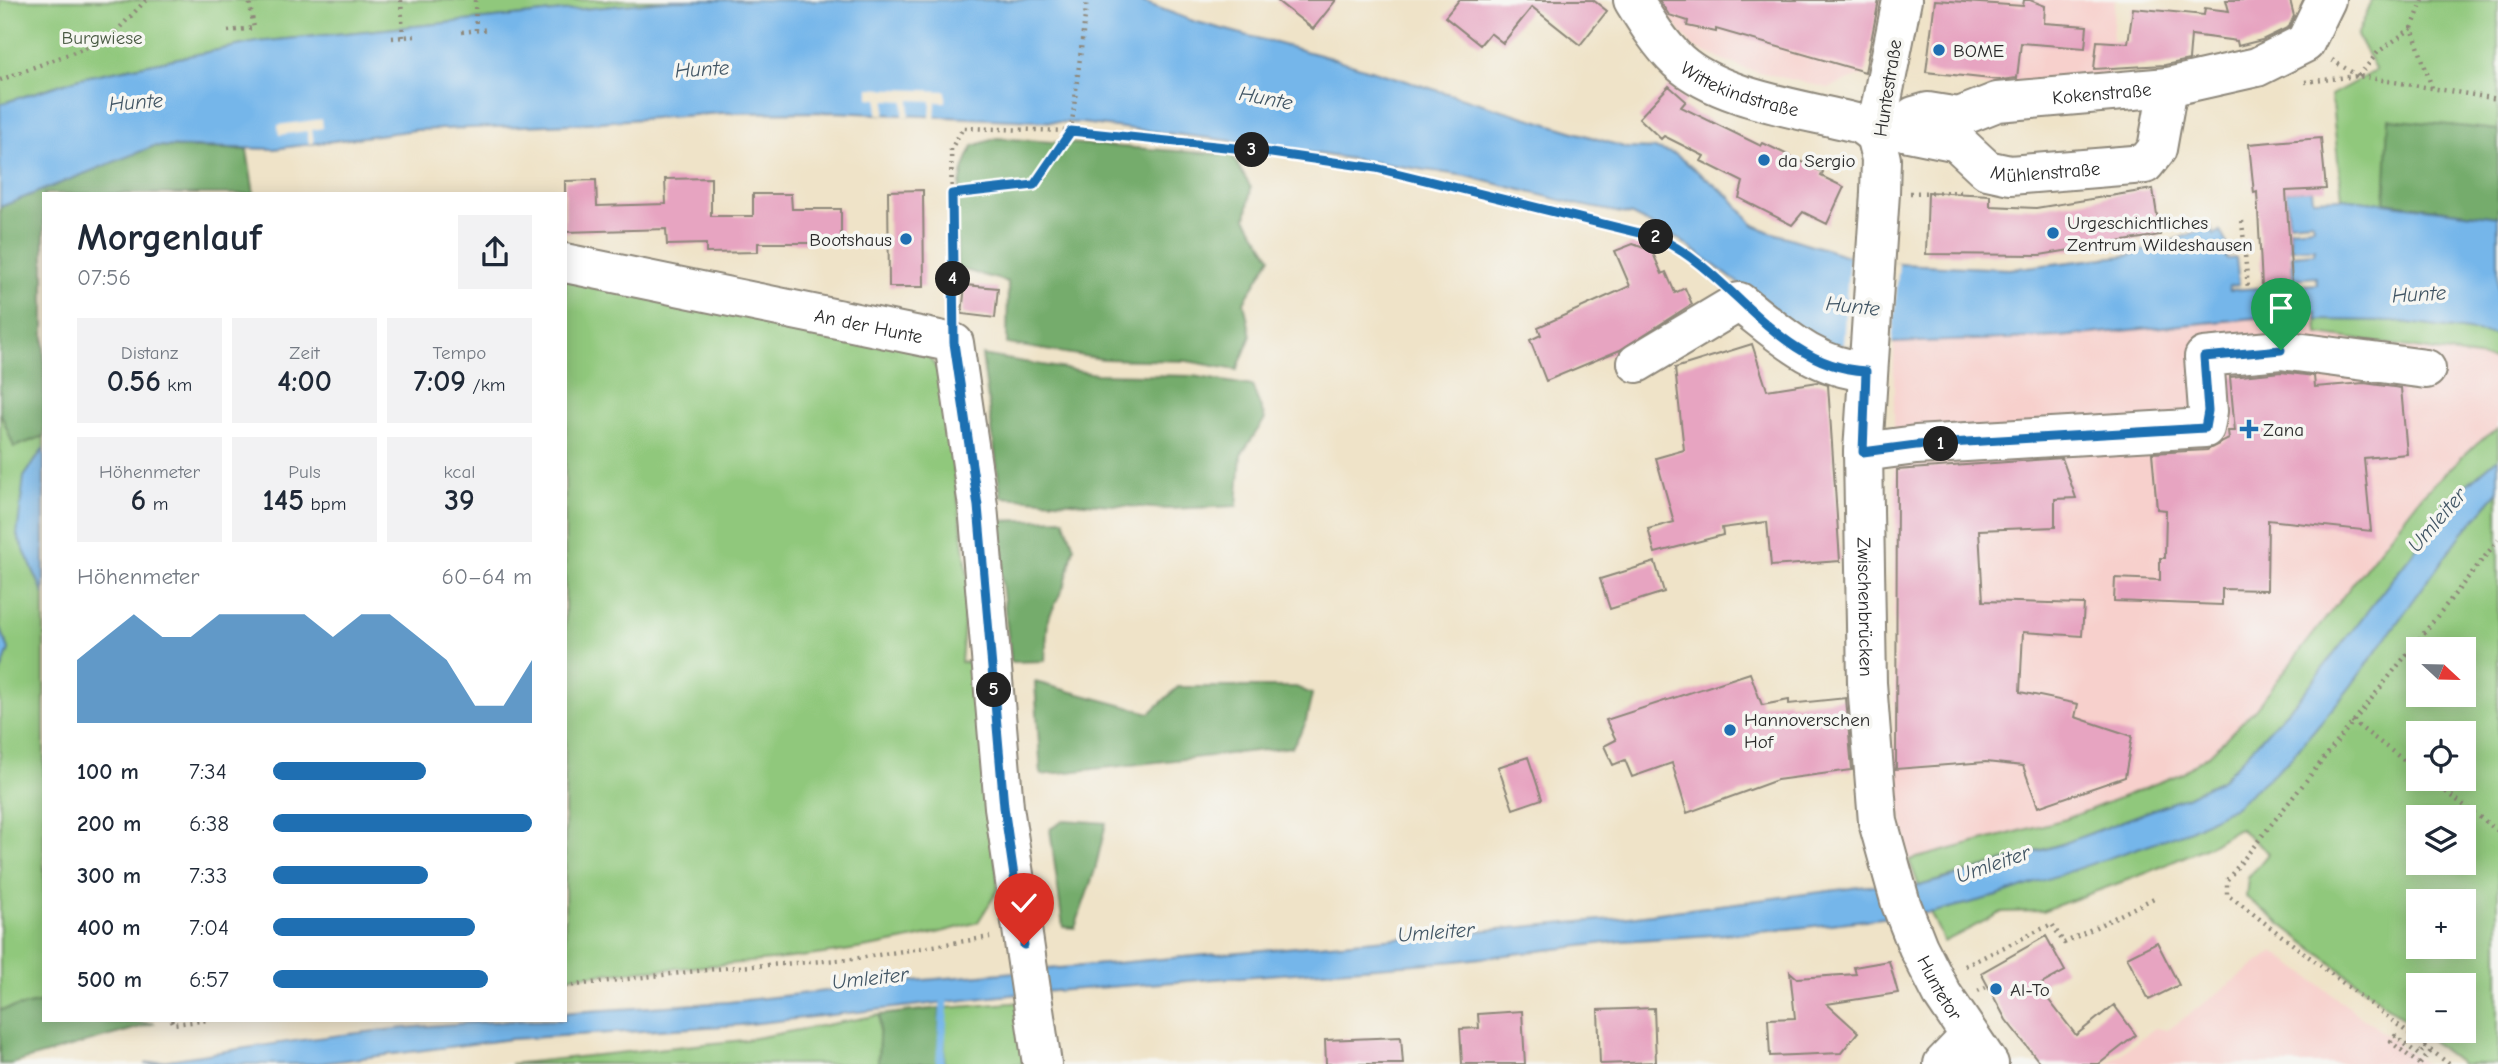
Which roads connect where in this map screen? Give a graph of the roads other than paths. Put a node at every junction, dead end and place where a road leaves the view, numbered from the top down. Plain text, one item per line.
1 (1633, 0) edge
2 (1902, 0) edge
3 (2326, 0) edge
4 (2168, 87) junction
5 (1889, 133) junction
6 (1875, 259) joint
7 (567, 263) edge
8 (1867, 358) junction
9 (1637, 363) dead end
10 (2426, 369) dead end
11 (1863, 452) junction
12 (1918, 947) joint
13 (1979, 1051) edge
14 (1042, 1064) edge
15 (1943, 1064) edge

1 - 5 street, Wittekindstraße
2 - 5 street, Huntestraße
3 - 4 street, Kokenstraße
4 - 5 street, Kokenstraße
4 - 5 street, Mühlenstraße
5 - 6 street, Huntestraße
6 - 8 street, Zwischenbrücken
7 - 14 street, An der Hunte
8 - 9 street
8 - 11 street, Zwischenbrücken
10 - 11 street
11 - 12 street, Zwischenbrücken
12 - 13 street, Huntetor
13 - 15 street

